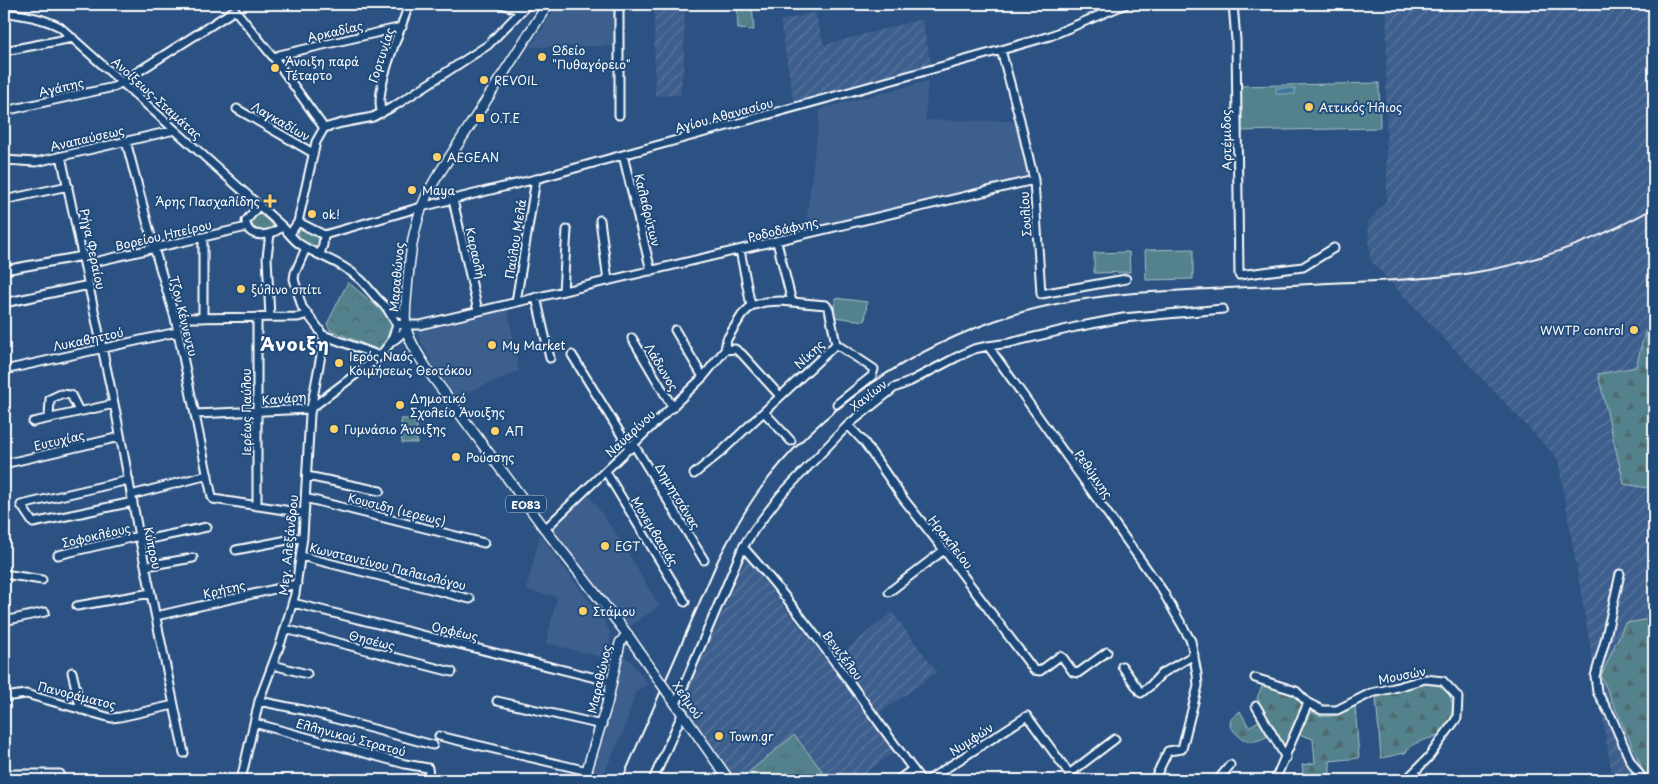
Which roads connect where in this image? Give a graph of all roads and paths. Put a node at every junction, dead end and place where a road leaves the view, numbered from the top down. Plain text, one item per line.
1 (409, 4) edge
2 (502, 4) edge
3 (528, 4) edge
4 (548, 4) edge
5 (619, 4) edge
6 (1126, 4) edge
7 (1233, 4) edge
8 (521, 11) junction
9 (4, 12) edge
10 (402, 27) junction
11 (73, 38) junction
12 (1001, 50) junction
13 (4, 52) edge
14 (274, 58) junction
15 (122, 82) junction
16 (237, 109) dead end
17 (4, 111) edge
18 (382, 114) junction
19 (619, 115) dead end
20 (324, 128) junction
21 (175, 130) junction
22 (126, 141) junction
23 (314, 153) junction
24 (623, 155) junction
25 (62, 156) junction
26 (4, 160) edge
27 (536, 180) junction
28 (1034, 180) junction
29 (68, 186) junction
30 (4, 200) edge
31 (453, 200) junction
32 (259, 205) junction
33 (421, 207) junction
34 (600, 220) dead end
35 (298, 222) junction
36 (282, 226) junction
37 (247, 228) junction
38 (567, 230) dead end
39 (270, 234) junction
40 (290, 234) junction
41 (324, 235) junction
42 (203, 238) junction
43 (778, 242) junction
44 (154, 248) junction
45 (306, 248) junction
46 (1334, 248) dead end
47 (740, 250) junction
48 (320, 254) junction
49 (83, 256) junction
50 (85, 264) junction
51 (4, 270) edge
52 (651, 271) junction
53 (1126, 279) dead end
54 (608, 281) junction
55 (89, 285) junction
56 (563, 291) junction
57 (536, 298) junction
58 (4, 302) edge
59 (516, 302) junction
60 (792, 302) junction
61 (385, 306) junction
62 (751, 306) junction
63 (1223, 309) dead end
64 (478, 311) junction
65 (308, 314) junction
66 (405, 314) junction
67 (257, 317) junction
68 (270, 317) junction
69 (175, 318) junction
70 (202, 318) junction
71 (396, 324) junction
72 (406, 327) junction
73 (675, 330) dead end
74 (177, 332) junction
75 (323, 335) junction
76 (632, 338) dead end
77 (391, 342) junction
78 (836, 344) junction
79 (988, 346) junction
80 (102, 347) junction
81 (725, 350) junction
82 (572, 355) dead end
83 (380, 356) junction
84 (550, 358) dead end
85 (4, 370) edge
86 (703, 377) junction
87 (780, 396) junction
88 (114, 404) junction
89 (837, 404) dead end
90 (673, 408) junction
91 (310, 409) junction
92 (81, 411) junction
93 (258, 412) junction
94 (764, 412) junction
95 (195, 414) junction
96 (49, 418) junction
97 (33, 422) dead end
98 (848, 425) junction
99 (120, 437) junction
100 (791, 441) dead end
101 (632, 447) junction
102 (4, 464) edge
103 (606, 472) junction
104 (694, 474) dead end
105 (208, 475) junction
106 (307, 476) junction
107 (129, 480) junction
108 (380, 491) dead end
109 (132, 498) junction
110 (305, 498) junction
111 (258, 506) junction
112 (304, 513) junction
113 (207, 527) dead end
114 (545, 529) junction
115 (302, 537) junction
116 (140, 538) junction
117 (484, 542) dead end
118 (743, 547) junction
119 (236, 550) dead end
120 (944, 550) junction
121 (58, 555) dead end
122 (301, 556) junction
123 (193, 558) dead end
124 (704, 560) dead end
125 (146, 566) junction
126 (4, 574) edge
127 (1620, 574) dead end
128 (42, 580) dead end
129 (297, 584) junction
130 (889, 592) dead end
131 (151, 593) junction
132 (470, 599) dead end
133 (685, 602) dead end
134 (293, 603) junction
135 (77, 606) dead end
136 (45, 612) dead end
137 (156, 616) junction
138 (4, 621) edge
139 (285, 629) junction
140 (627, 634) junction
141 (1106, 652) dead end
142 (1194, 656) junction
143 (273, 665) junction
144 (1122, 666) dead end
145 (72, 672) dead end
146 (452, 672) dead end
147 (306, 674) dead end
148 (1255, 678) dead end
149 (612, 682) junction
150 (4, 697) edge
151 (673, 700) junction
152 (259, 701) junction
153 (497, 701) dead end
154 (1308, 703) junction
155 (174, 705) junction
156 (1256, 706) dead end
157 (81, 710) junction
158 (682, 712) junction
159 (254, 723) junction
160 (602, 725) junction
161 (439, 736) dead end
162 (1115, 739) dead end
163 (433, 745) dead end
164 (184, 753) dead end
165 (1286, 758) junction
166 (1230, 765) dead end
167 (912, 769) junction
168 (588, 771) junction
169 (4, 774) edge
170 (60, 774) dead end
171 (1069, 774) junction
172 (242, 780) edge
173 (435, 780) edge
174 (584, 780) edge
175 (653, 780) edge
176 (729, 780) edge
177 (898, 780) edge
178 (921, 780) edge
179 (928, 780) edge
180 (1074, 780) edge
181 (1154, 780) edge
182 (1218, 780) edge
183 (1275, 780) edge
184 (1406, 780) edge
185 (1642, 780) edge

1 - 10 street, Γορτυνίας
2 - 8 street
3 - 8 street
4 - 33 main road, Μαραθώνος / ΕΟ83
5 - 19 street
6 - 12 street, Αγίου Αθανασίου
7 - 46 street, Αρτέμιδος
8 - 18 street
9 - 11 street, Ανοίξεως-Σταμάτας
10 - 14 street, Αρκαδίας
10 - 18 street, Γορτυνίας
11 - 13 street
11 - 15 street, Ανοίξεως-Σταμάτας
12 - 24 street, Αγίου Αθανασίου
12 - 28 street, Σουλίου
14 - 15 street, Αγάπης
14 - 20 street
15 - 17 street, Αγάπης
15 - 21 street, Ανοίξεως-Σταμάτας
16 - 23 street, Λαγκαδίων
18 - 20 street
20 - 23 street
21 - 22 street, Αναπαύσεως
21 - 32 street, Ανοίξεως-Σταμάτας
22 - 25 street, Αναπαύσεως
22 - 44 street, Τζον Κέννεντυ
23 - 35 street
24 - 27 street, Αγίου Αθανασίου
24 - 52 street, Καλαβρύτων
25 - 26 street, Αναπαύσεως
25 - 29 street, Ρήγα Φεραίου
27 - 31 street, Αγίου Αθανασίου
27 - 59 street, Παύλου Μελά
28 - 43 street, Ροδοδάφνης
28 - 53 street, Σουλίου
29 - 30 street
29 - 49 street, Ρήγα Φεραίου
31 - 33 street, Αγίου Αθανασίου
31 - 64 street, Καραολή
32 - 36 street, Ανοίξεως-Σταμάτας
32 - 37 street
33 - 41 street, Αγίου Αθανασίου
33 - 66 main road, Μαραθώνος / ΕΟ83
34 - 54 street
35 - 40 street
35 - 41 street
36 - 39 street
36 - 40 street, Ανοίξεως-Σταμάτας
37 - 39 street
37 - 42 street, Βορείου Ηπείρου
38 - 56 street
39 - 68 street
40 - 45 street, Ανοίξεως-Σταμάτας
41 - 48 street
42 - 44 street, Βορείου Ηπείρου
42 - 70 street
43 - 47 street, Ροδοδάφνης
43 - 60 street
44 - 50 street, Βορείου Ηπείρου
44 - 69 street, Τζον Κέννεντυ
45 - 48 street, Ανοίξεως-Σταμάτας
45 - 65 street
47 - 52 street, Ροδοδάφνης
47 - 62 street
48 - 61 street, Ανοίξεως-Σταμάτας
49 - 50 street, Ρήγα Φεραίου
49 - 51 street
50 - 55 street, Ρήγα Φεραίου
52 - 54 street, Ροδοδάφνης
54 - 56 street, Ροδοδάφνης
55 - 58 street
55 - 80 street, Ρήγα Φεραίου
56 - 57 street, Ροδοδάφνης
57 - 59 street, Ροδοδάφνης
57 - 84 street
59 - 64 street, Ροδοδάφνης
60 - 62 street, Νίκης
60 - 78 street, Νίκης
61 - 66 street
61 - 71 street
62 - 81 street
63 - 79 street, Χανίων
64 - 72 street, Ροδοδάφνης
65 - 68 street
65 - 75 street
66 - 72 main road, Μαραθώνος / ΕΟ83
67 - 68 street
67 - 70 street
67 - 93 street, Ιερέως Παύλου
69 - 70 street
69 - 74 street, Τζον Κέννεντυ
71 - 72 street
71 - 77 street
72 - 77 street, Κανάρη
72 - 114 main road, Μαραθώνος / ΕΟ83
73 - 86 street
74 - 80 street, Λυκαβηττού
74 - 95 street, Τζον Κέννεντυ
75 - 83 street
75 - 91 street, Μεγ. Αλεξάνδρου
76 - 90 street, Λάδωνος
77 - 83 street, Κανάρη
78 - 87 street, Νίκης
78 - 89 street
79 - 98 street, Χανίων
79 - 142 street, Ρεθύμνης
80 - 85 street, Λυκαβηττού
80 - 88 street, Κύπρου
81 - 86 street, Ναυαρίνου
81 - 87 street
82 - 101 street, Δημητσάνας
83 - 91 street, Κανάρη
86 - 90 street, Ναυαρίνου
87 - 94 street, Νίκης
88 - 92 street
88 - 99 street, Κύπρου
90 - 101 street, Ναυαρίνου
91 - 93 street, Κανάρη
91 - 106 street, Μεγ. Αλεξάνδρου
92 - 96 street
92 - 96 street
93 - 95 street, Κανάρη
93 - 111 street, Ιερέως Παύλου
94 - 100 street
94 - 104 street, Νίκης
95 - 105 street, Τζον Κέννεντυ
96 - 97 street
98 - 118 street, Χανίων
98 - 120 street, Ηρακλείου
99 - 102 street, Ευτυχίας
99 - 107 street, Κύπρου
101 - 103 street, Ναυαρίνου
101 - 124 street, Δημητσάνας
103 - 114 street, Ναυαρίνου
103 - 133 street, Μονεμβασιάς
105 - 109 street
105 - 111 street, Τζον Κέννεντυ
106 - 108 street
106 - 110 street, Μεγ. Αλεξάνδρου
107 - 109 street, Κύπρου
107 - 109 street
109 - 116 street, Κύπρου
110 - 112 street, Μεγ. Αλεξάνδρου
110 - 117 street, Κουσιδη (ιερεως)
111 - 112 street
112 - 115 street, Μεγ. Αλεξάνδρου
113 - 116 street, Σοφοκλέους
114 - 140 main road, Μαραθώνος / ΕΟ83
115 - 119 street
115 - 122 street, Μεγ. Αλεξάνδρου
116 - 121 street, Σοφοκλέους
116 - 125 street, Κύπρου
118 - 151 street, Χανίων
118 - 167 street, Βενιζέλου
120 - 130 street
120 - 141 street, Ηρακλείου
122 - 129 street, Μεγ. Αλεξάνδρου
122 - 132 street, Κωνσταντίνου Παλαιολόγου
123 - 125 street
125 - 131 street, Κύπρου
126 - 128 street
127 - 185 street
129 - 134 street, Μεγ. Αλεξάνδρου
129 - 137 street, Κρήτης
131 - 135 street
131 - 137 street, Κύπρου
134 - 139 street, Μεγ. Αλεξάνδρου
134 - 149 street, Ορφέως
136 - 138 street
137 - 155 street, Κύπρου
139 - 143 street, Μεγ. Αλεξάνδρου
139 - 146 street, Θησέως
140 - 149 main road, Μαραθώνος
140 - 151 main road, Χελμού, bridge
142 - 144 street
142 - 181 street, Ρεθύμνης
143 - 147 street
143 - 152 street, Μεγ. Αλεξάνδρου
145 - 157 street
148 - 154 street, Μουσών
149 - 160 main road, Μαραθώνος
150 - 157 street, Πανοράματος
151 - 158 main road, Χελμού
152 - 159 street, Μεγ. Αλεξάνδρου
152 - 163 street
153 - 160 street
154 - 165 street
154 - 184 street, Μουσών
155 - 157 street, Πανοράματος
155 - 164 street, Κύπρου
156 - 165 street
158 - 175 street
158 - 176 main road, Χελμού
159 - 172 street, Μεγ. Αλεξάνδρου
159 - 173 street, Ελληνικού Στρατού
160 - 168 main road, Μαραθώνος
161 - 168 street
162 - 171 street
165 - 183 street
166 - 182 street
167 - 177 street
167 - 178 street, Βενιζέλου
168 - 174 main road, Μαραθώνος
169 - 170 street
171 - 179 street, Νυμφών
171 - 180 street

